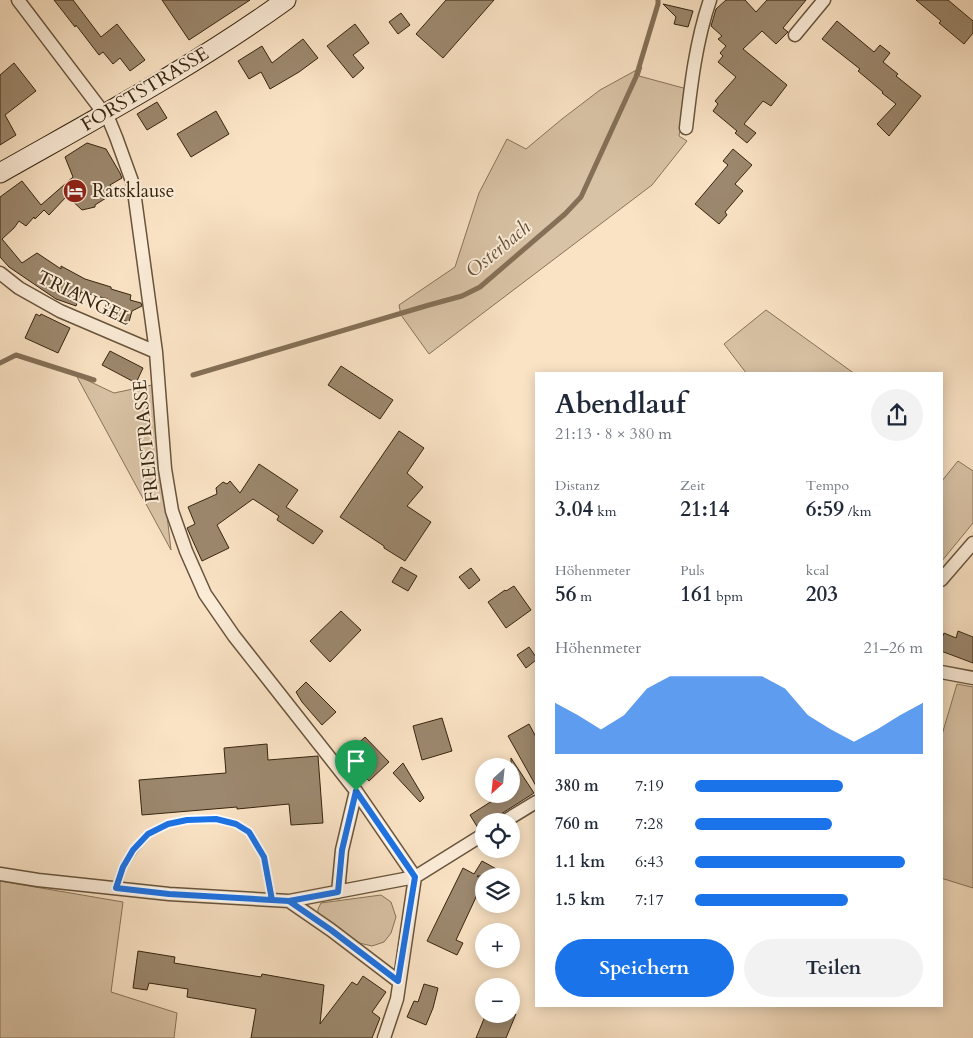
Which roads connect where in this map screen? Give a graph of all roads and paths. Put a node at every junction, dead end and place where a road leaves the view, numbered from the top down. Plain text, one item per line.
1 (18, 0) edge
2 (286, 0) edge
3 (710, 0) edge
4 (824, 0) edge
5 (795, 35) dead end
6 (104, 113) junction
7 (686, 128) dead end
8 (0, 173) edge
9 (0, 273) edge
10 (156, 352) junction
11 (973, 543) edge
12 (943, 578) edge
13 (943, 672) edge
14 (973, 678) edge
15 (356, 791) junction
16 (535, 803) edge
17 (517, 813) edge
18 (475, 840) edge
19 (0, 874) edge
20 (415, 877) junction
21 (116, 888) junction
22 (338, 892) junction
23 (272, 900) junction
24 (289, 901) junction
25 (398, 981) junction
26 (384, 1038) edge

1 - 6 street, FREISTRASSE
2 - 6 street, FORSTSTRASSE
3 - 7 street
4 - 5 street
6 - 8 street, FORSTSTRASSE
6 - 10 street, FREISTRASSE
9 - 10 street, TRIANGEL
10 - 15 street, FREISTRASSE
11 - 12 street
13 - 14 street
15 - 20 street, FREISTRASSE
15 - 22 street
16 - 17 street
18 - 20 street
19 - 21 street
20 - 22 street
20 - 25 street
21 - 23 street
21 - 23 lane
22 - 24 street
23 - 24 street
24 - 25 street
25 - 26 street

